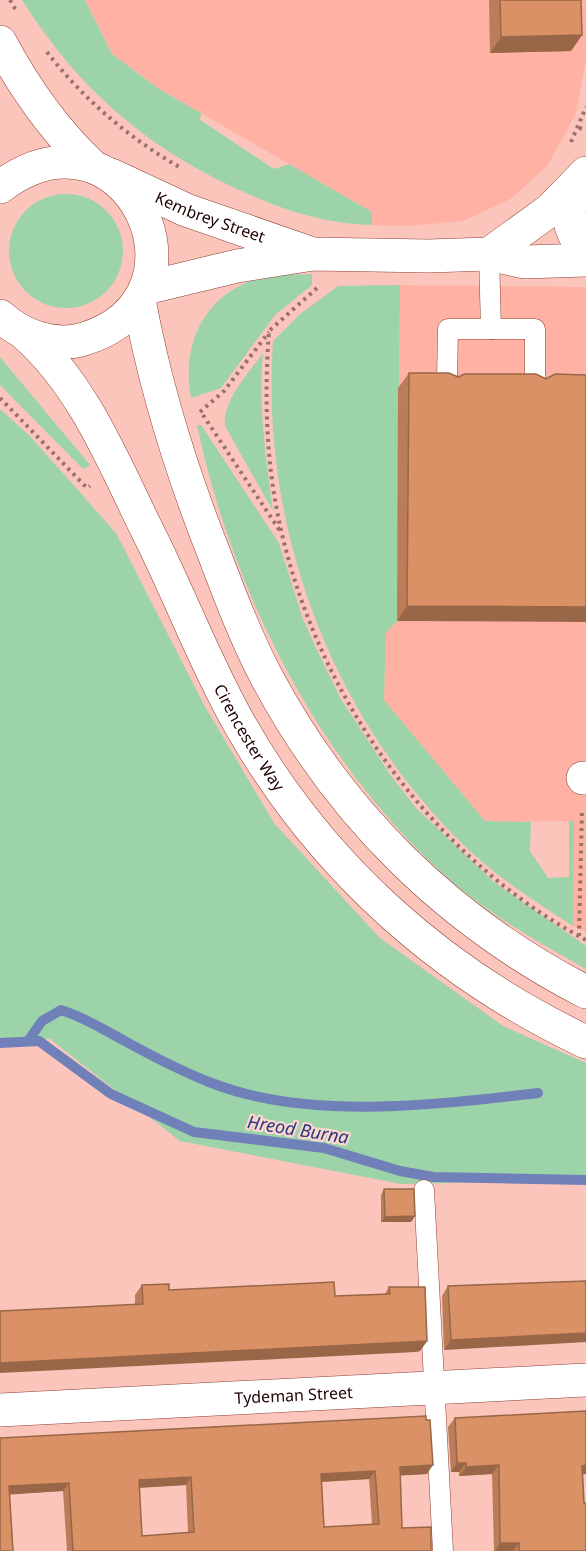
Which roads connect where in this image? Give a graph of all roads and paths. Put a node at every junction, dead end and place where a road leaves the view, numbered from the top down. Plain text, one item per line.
1 (9, 0) edge
2 (11, 32) edge
3 (43, 48) dead end
4 (586, 107) edge
5 (579, 128) junction
6 (586, 129) edge
7 (580, 170) edge
8 (102, 171) junction
9 (187, 171) dead end
10 (0, 188) edge
11 (586, 249) edge
12 (313, 254) junction
13 (489, 254) junction
14 (586, 260) edge
15 (321, 285) dead end
16 (142, 294) junction
17 (9, 323) edge
18 (491, 329) junction
19 (269, 331) junction
20 (447, 380) edge
21 (535, 381) edge
22 (0, 398) edge
23 (201, 411) junction
24 (192, 414) dead end
25 (87, 488) dead end
26 (281, 532) junction
27 (585, 778) edge
28 (579, 936) junction
29 (586, 940) edge
30 (586, 992) edge
31 (586, 1042) edge
32 (423, 1190) dead end
33 (586, 1380) edge
34 (433, 1388) junction
35 (0, 1410) edge
36 (443, 1551) edge

1 - 2 path
2 - 8 main road
3 - 9 path
4 - 5 path
5 - 6 path
5 - 7 path
7 - 11 main road
7 - 13 main road
8 - 10 main road
8 - 12 main road, Kembrey Street
8 - 16 main road
12 - 13 main road, Kembrey Street
12 - 16 main road, Kembrey Street
13 - 14 main road, Kembrey Street
13 - 18 lane
15 - 19 path
16 - 17 main road
16 - 30 main road
17 - 31 main road, Cirencester Way
18 - 20 lane
18 - 21 lane
19 - 23 path
19 - 26 path
22 - 25 path
23 - 24 path
23 - 26 path
26 - 28 path
27 - 28 path
28 - 29 path
32 - 34 lane
33 - 34 main road, Tydeman Street
34 - 35 main road, Tydeman Street
34 - 36 lane

